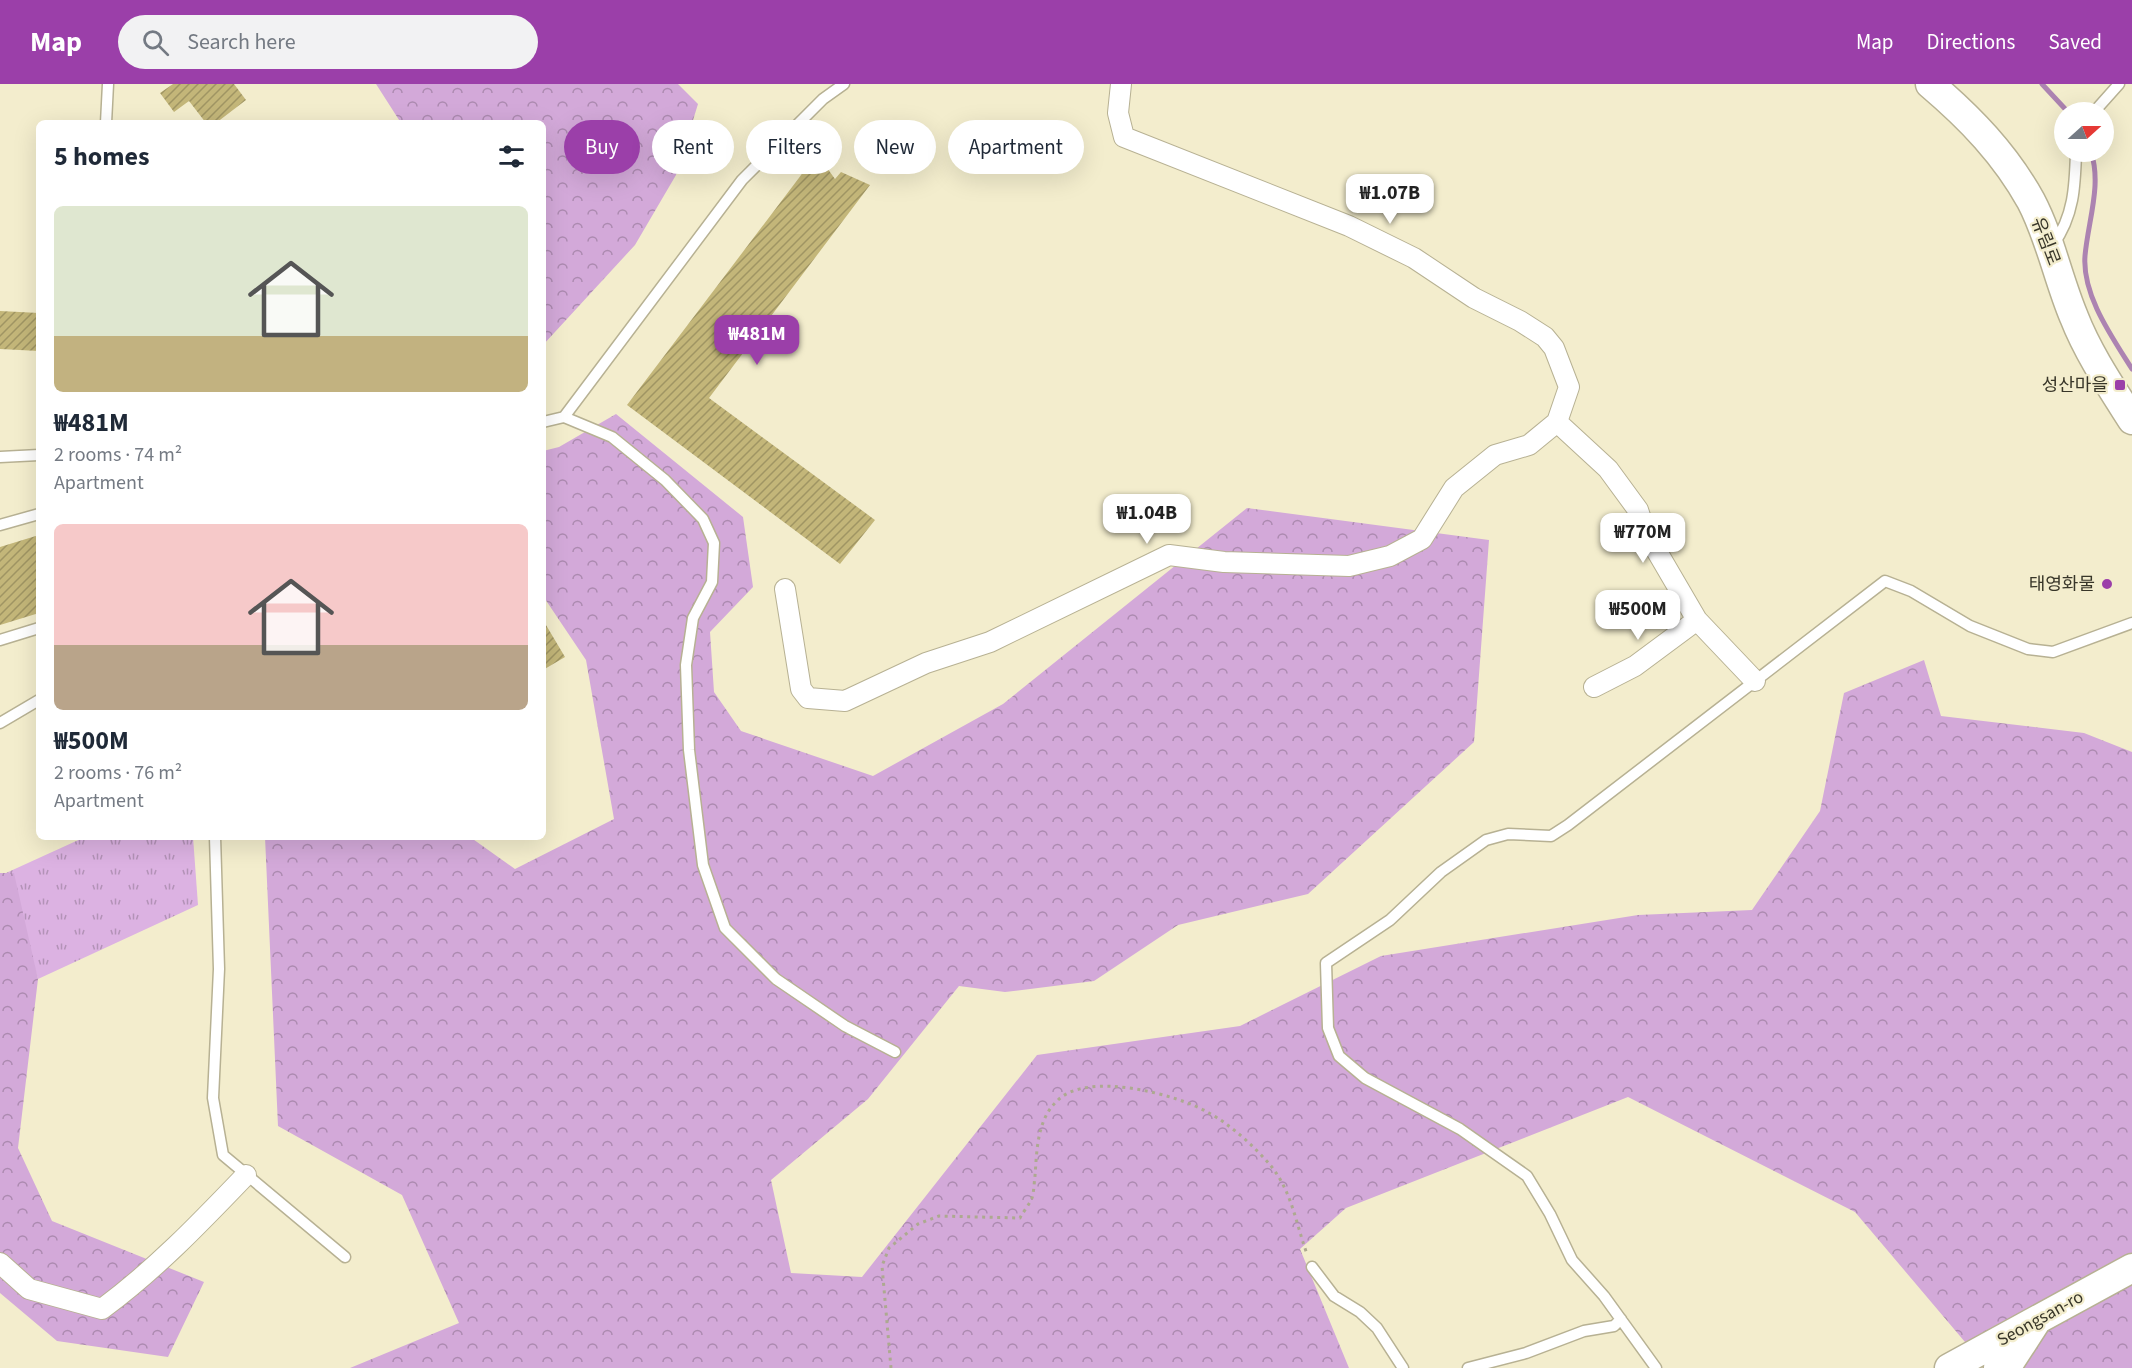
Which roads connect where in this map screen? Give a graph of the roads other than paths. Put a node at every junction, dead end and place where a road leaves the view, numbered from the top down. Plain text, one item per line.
1 (108, 84) edge
2 (844, 84) edge
3 (1121, 84) edge
4 (1930, 84) edge
5 (2119, 84) edge
6 (2103, 102) edge
7 (106, 120) edge
8 (2076, 162) edge
9 (2050, 249) junction
10 (564, 417) junction
11 (2132, 420) edge
12 (546, 421) edge
13 (1557, 422) junction
14 (36, 455) edge
15 (0, 457) edge
16 (36, 515) edge
17 (0, 525) edge
18 (785, 589) dead end
19 (1697, 620) junction
20 (2132, 623) edge
21 (36, 629) edge
22 (0, 640) edge
23 (1755, 681) junction
24 (1594, 687) dead end
25 (36, 702) edge
26 (0, 723) edge
27 (215, 840) edge
28 (895, 1052) dead end
29 (246, 1175) junction
30 (345, 1257) dead end
31 (0, 1263) edge
32 (1312, 1267) road end
33 (2132, 1268) edge
34 (1621, 1319) junction
35 (2038, 1319) junction
36 (1403, 1368) edge
37 (1468, 1368) edge
38 (1656, 1368) edge
39 (1949, 1368) edge
40 (1998, 1368) edge

1 - 7 lane
2 - 10 lane
3 - 13 street
4 - 9 street, 유림로
5 - 6 lane
8 - 9 lane
9 - 11 street, 유림로
10 - 12 lane
10 - 28 lane
13 - 18 street
13 - 19 street
14 - 15 lane
16 - 17 lane
19 - 23 street
19 - 24 street
20 - 23 lane
21 - 22 lane
23 - 34 lane
25 - 26 lane
27 - 29 lane
29 - 30 lane
29 - 31 street
32 - 36 lane
33 - 35 street, Seongsan-ro
34 - 37 lane
34 - 38 lane
35 - 39 street, Seongsan-ro
35 - 40 street

